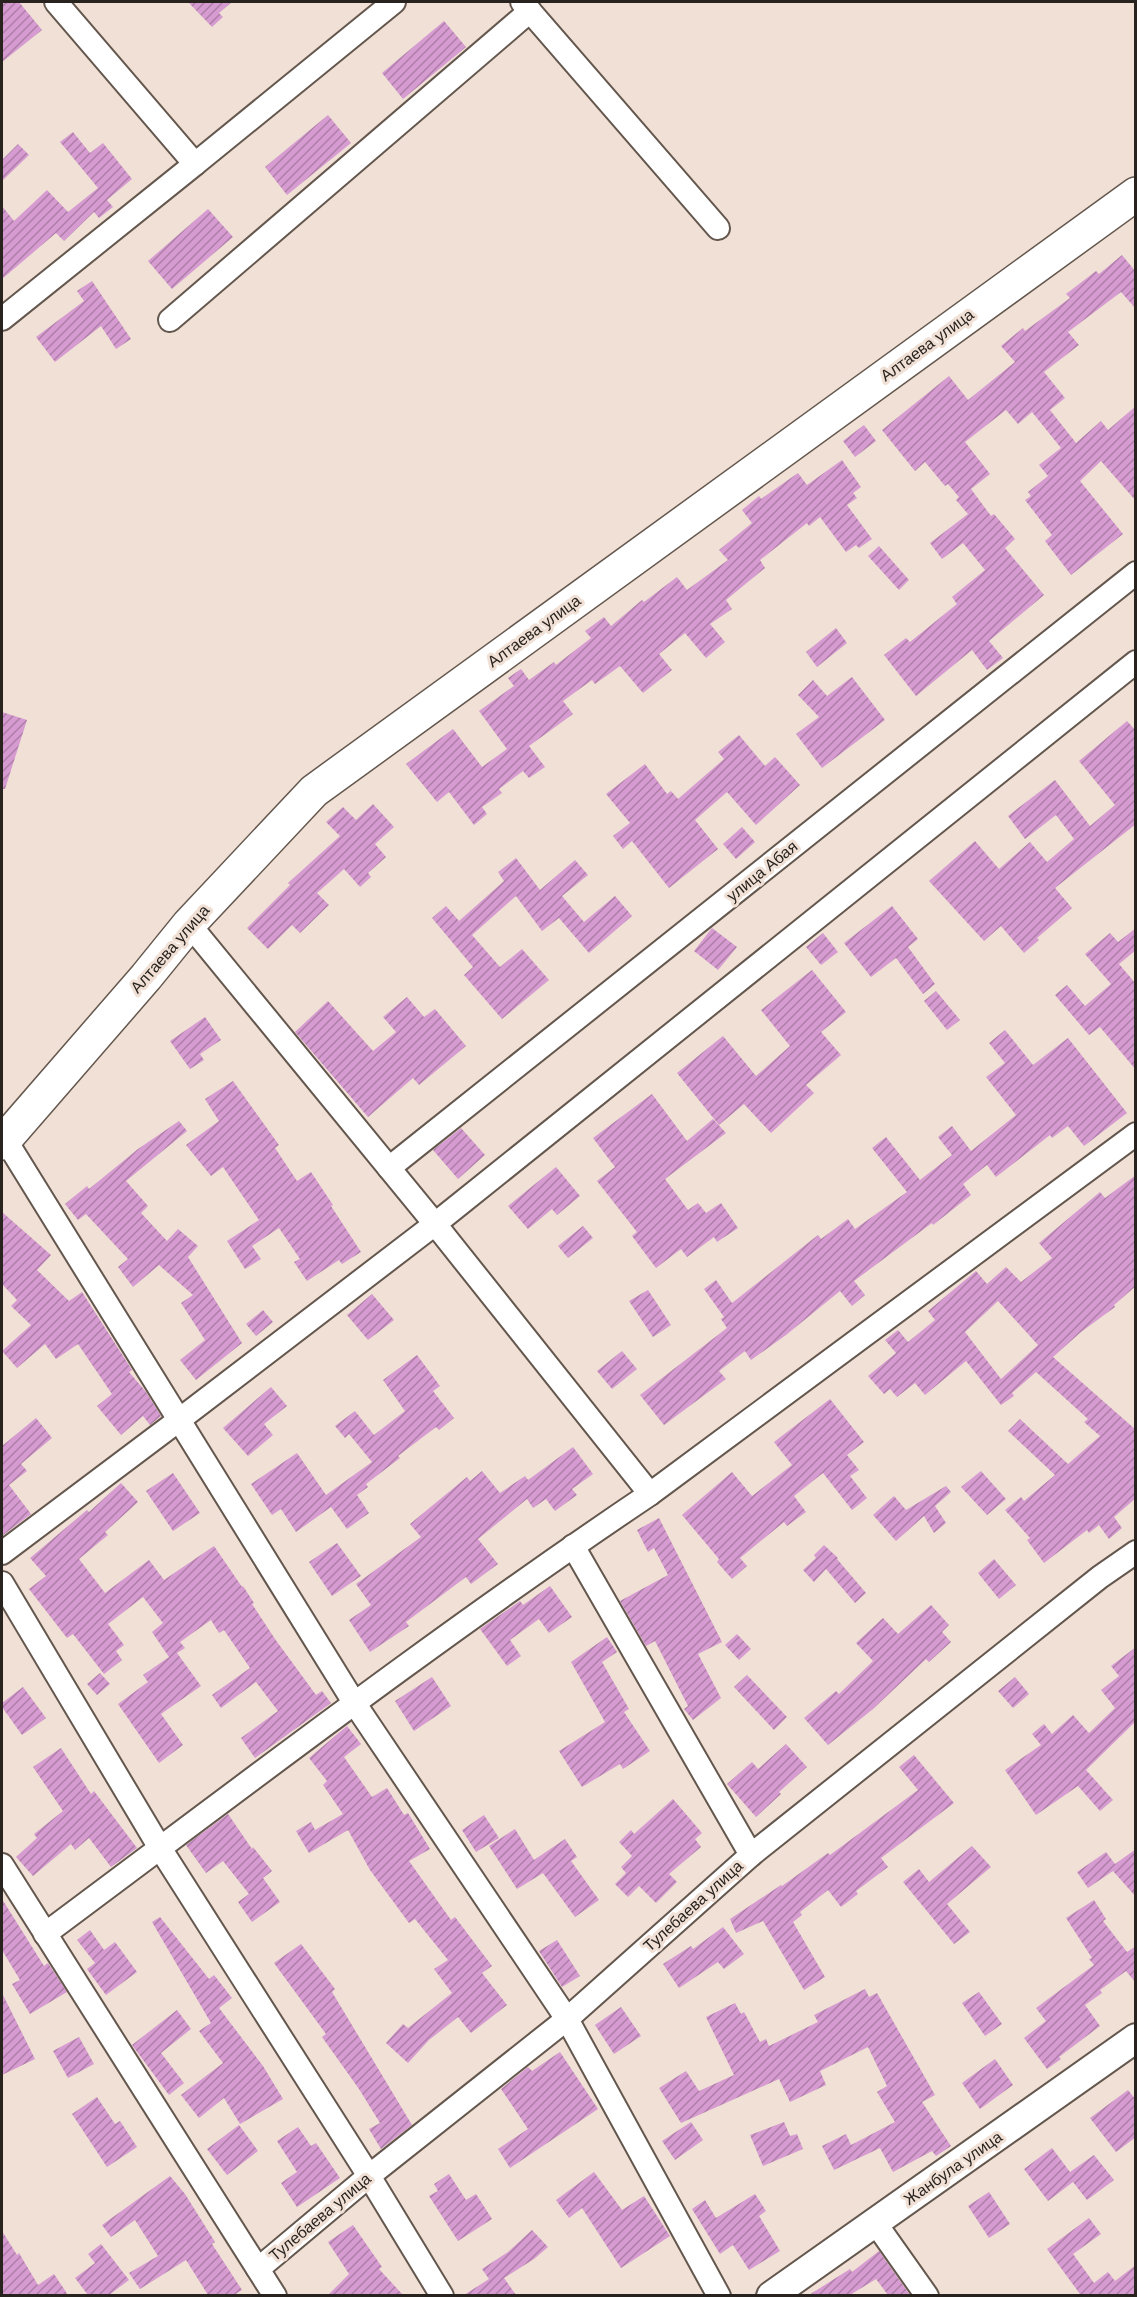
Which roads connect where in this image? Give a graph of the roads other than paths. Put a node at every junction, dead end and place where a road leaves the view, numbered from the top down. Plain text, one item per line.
1 (56, 2) edge
2 (394, 2) edge
3 (526, 6) edge
4 (195, 164) junction
5 (1136, 194) edge
6 (718, 228) dead end
7 (2, 319) edge
8 (170, 320) dead end
9 (1136, 573) edge
10 (1136, 662) edge
11 (189, 924) junction
12 (1136, 1134) edge
13 (3, 1141) edge
14 (389, 1168) junction
15 (435, 1224) junction
16 (179, 1420) junction
17 (650, 1494) junction
18 (573, 1546) junction
19 (1136, 1552) edge
20 (2, 1553) edge
21 (2, 1583) edge
22 (355, 1704) junction
23 (160, 1848) junction
24 (751, 1854) junction
25 (2, 1865) edge
26 (45, 1934) junction
27 (567, 2019) junction
28 (1136, 2038) edge
29 (369, 2176) junction
30 (874, 2221) junction
31 (258, 2269) junction
32 (275, 2295) edge
33 (442, 2295) edge
34 (719, 2295) edge
35 (771, 2295) edge
36 (927, 2295) edge

1 - 4 street
2 - 4 street
3 - 6 street
3 - 8 street
4 - 7 street
5 - 11 main road, Алтаева улица
9 - 14 street, улица Абая
10 - 15 street
11 - 13 main road, Алтаева улица
11 - 14 street
12 - 17 street
13 - 16 street
14 - 15 street
15 - 16 street
15 - 17 street
16 - 20 street
16 - 22 street
17 - 18 street
18 - 22 street
18 - 24 street
19 - 24 street, Тулебаева улица
21 - 23 street
22 - 23 street
22 - 27 street
23 - 26 street
23 - 29 street
24 - 27 street, Тулебаева улица
25 - 26 street
26 - 31 street
27 - 29 street, Тулебаева улица
27 - 34 street
28 - 30 street, Жанбула улица
29 - 31 street, Тулебаева улица
29 - 33 street
30 - 35 street, Жанбула улица
30 - 36 street
31 - 32 street

